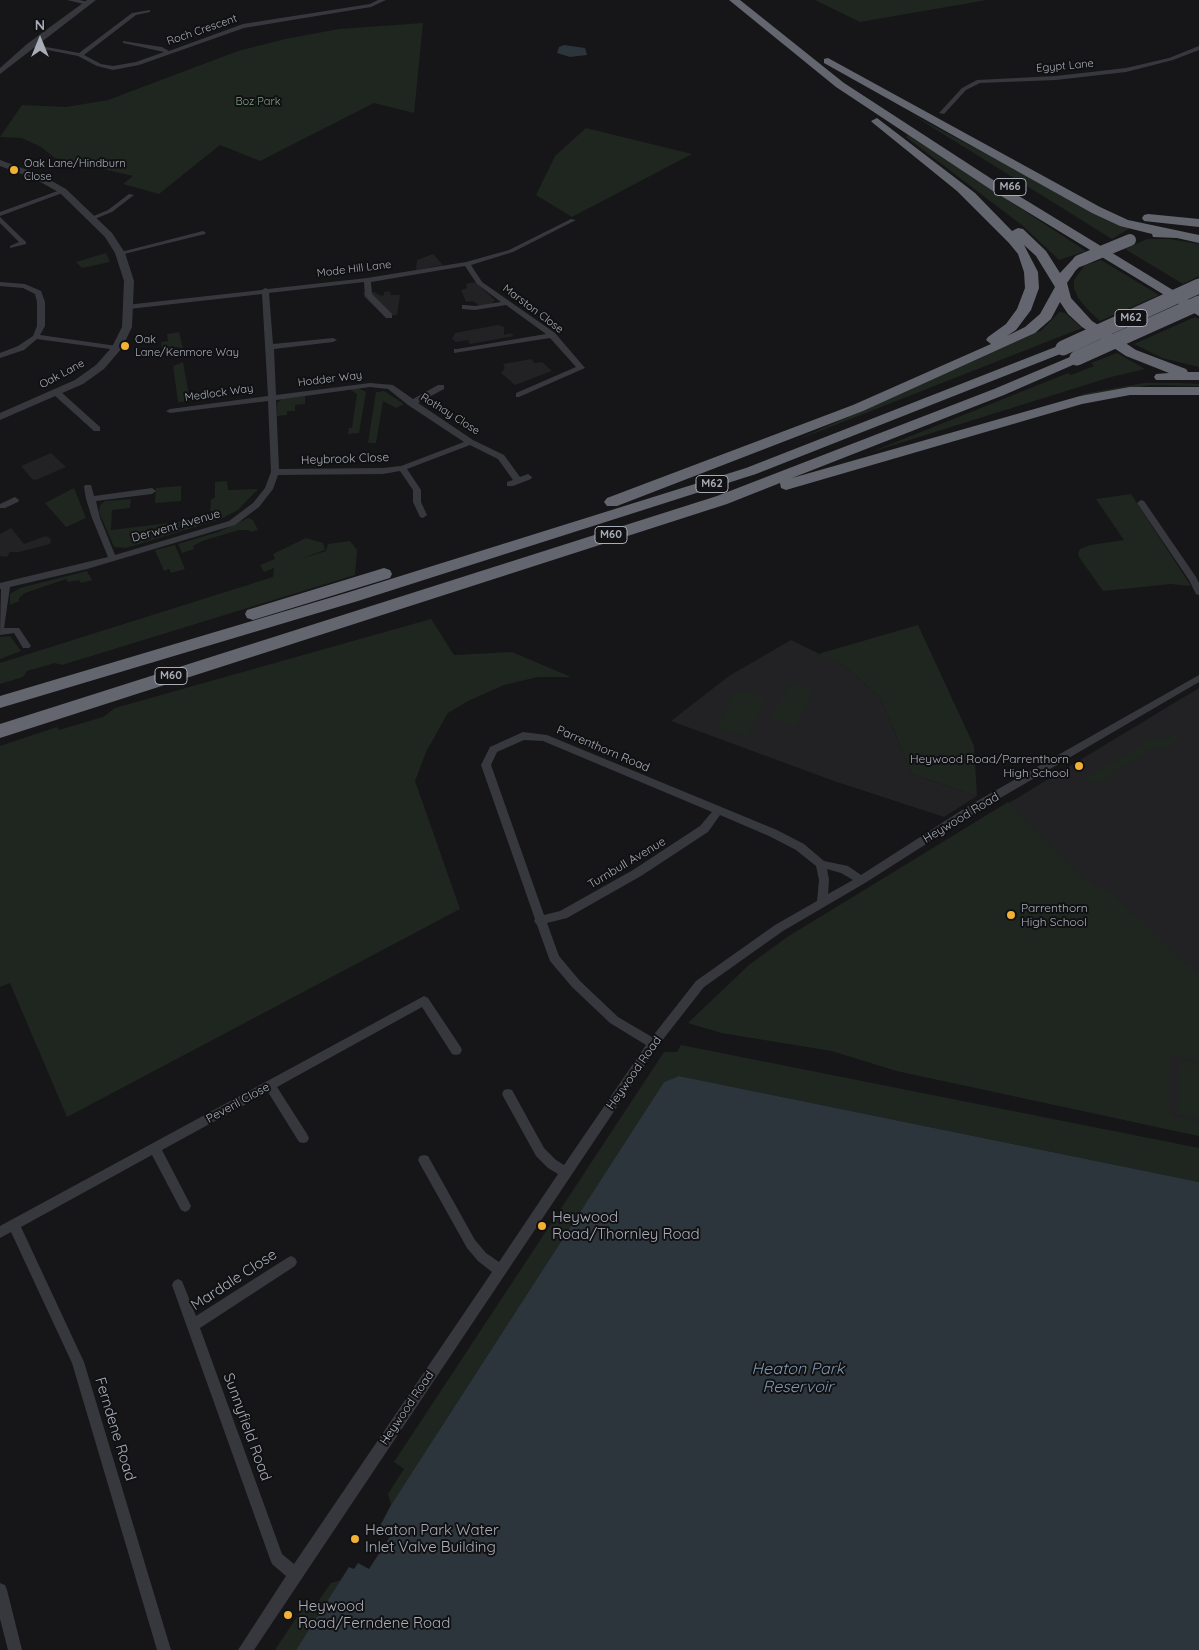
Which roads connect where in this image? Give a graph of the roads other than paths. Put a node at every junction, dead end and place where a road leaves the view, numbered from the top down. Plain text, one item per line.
1 (70, 0) edge
2 (383, 0) edge
3 (734, 0) edge
4 (90, 2) edge
5 (148, 11) dead end
6 (776, 19) dead end
7 (125, 42) dead end
8 (30, 46) junction
9 (1199, 48) edge
10 (168, 52) junction
11 (80, 55) junction
12 (828, 61) junction
13 (0, 72) edge
14 (840, 86) junction
15 (942, 113) dead end
16 (1001, 159) junction
17 (0, 163) edge
18 (962, 189) junction
19 (63, 191) junction
20 (131, 195) dead end
21 (0, 214) edge
22 (92, 218) junction
23 (0, 219) edge
24 (573, 220) dead end
25 (1199, 223) edge
26 (203, 233) dead end
27 (1199, 233) edge
28 (1173, 234) junction
29 (1199, 239) edge
30 (12, 247) dead end
31 (120, 253) junction
32 (1079, 261) joint
33 (467, 264) junction
34 (367, 280) junction
35 (0, 284) edge
36 (1060, 286) junction
37 (1199, 286) edge
38 (265, 290) junction
39 (507, 303) junction
40 (1199, 303) edge
41 (129, 307) junction
42 (464, 307) dead end
43 (1199, 312) edge
44 (389, 316) dead end
45 (552, 335) junction
46 (36, 337) junction
47 (333, 340) dead end
48 (270, 347) junction
49 (117, 348) junction
50 (457, 351) dead end
51 (0, 356) edge
52 (1199, 376) edge
53 (390, 387) joint
54 (441, 387) dead end
55 (1199, 391) edge
56 (57, 393) junction
57 (520, 394) dead end
58 (272, 397) junction
59 (411, 403) junction
60 (858, 408) junction
61 (170, 411) dead end
62 (0, 417) edge
63 (97, 429) dead end
64 (946, 438) junction
65 (470, 442) junction
66 (402, 468) junction
67 (275, 472) junction
68 (528, 477) dead end
69 (88, 487) dead end
70 (152, 491) dead end
71 (90, 499) junction
72 (15, 500) dead end
73 (722, 500) junction
74 (1141, 502) dead end
75 (1, 506) edge
76 (423, 515) dead end
77 (490, 542) junction
78 (112, 558) junction
79 (3, 586) edge
80 (1199, 592) edge
81 (352, 597) junction
82 (0, 628) edge
83 (0, 632) edge
84 (26, 646) dead end
85 (1199, 678) edge
86 (45, 689) junction
87 (0, 702) edge
88 (0, 731) edge
89 (718, 811) junction
90 (821, 864) junction
91 (862, 880) junction
92 (822, 903) junction
93 (539, 921) junction
94 (653, 1044) junction
95 (456, 1050) dead end
96 (270, 1085) junction
97 (508, 1094) dead end
98 (303, 1138) dead end
99 (155, 1148) junction
100 (424, 1160) dead end
101 (566, 1172) junction
102 (185, 1206) dead end
103 (14, 1225) junction
104 (0, 1232) edge
105 (291, 1262) dead end
106 (500, 1270) junction
107 (178, 1285) dead end
108 (193, 1325) junction
109 (295, 1574) junction
110 (0, 1590) edge
111 (15, 1650) edge
112 (164, 1650) edge
113 (245, 1650) edge

1 - 4 street
2 - 10 street, Roch Crescent
3 - 14 highway, M66
4 - 8 street
5 - 11 street
6 - 12 highway, M66
7 - 10 street
8 - 11 street, Roch Crescent
8 - 13 street
9 - 15 street, Egypt Lane
10 - 11 street, Roch Crescent
12 - 16 highway
12 - 40 highway, M66
14 - 18 highway, M66
14 - 43 highway, M66
16 - 25 highway
16 - 28 highway
17 - 19 street, Oak Lane
18 - 36 highway
18 - 60 highway
19 - 21 street
19 - 22 street, Oak Lane
20 - 22 street
22 - 31 street, Oak Lane
23 - 30 street
24 - 33 street, Mode Hill Lane
26 - 31 street
27 - 28 highway
28 - 29 highway
28 - 32 highway, bridge
31 - 41 street, Oak Lane
32 - 36 highway
33 - 34 street, Mode Hill Lane
33 - 39 street, Marston Close
34 - 38 street, Mode Hill Lane
34 - 44 street
35 - 46 street
36 - 52 highway
36 - 60 highway
37 - 81 highway, M62, bridge
38 - 41 street, Mode Hill Lane
38 - 48 street, Derwent Avenue
39 - 42 street
39 - 45 street, Marston Close
40 - 73 highway, M62, bridge
41 - 49 street, Oak Lane
45 - 50 street
45 - 57 street, Marston Close
46 - 49 street
46 - 51 street
47 - 48 street
48 - 58 street, Derwent Avenue
49 - 56 street, Oak Lane
52 - 64 highway
53 - 58 street, Hodder Way
53 - 59 street, Rothay Close
54 - 59 street
55 - 64 highway
56 - 62 street, Oak Lane
56 - 63 street
58 - 61 street, Medlock Way
58 - 67 street, Derwent Avenue
59 - 65 street, Rothay Close
60 - 77 highway
64 - 73 highway
65 - 66 street, Heybrook Close
65 - 68 street, Rothay Close
66 - 67 street, Heybrook Close
66 - 76 street
67 - 78 street, Derwent Avenue
69 - 71 street
70 - 71 street
71 - 78 street
72 - 75 street
73 - 88 highway, M60
74 - 80 street
77 - 81 highway
77 - 86 highway
78 - 79 street, Derwent Avenue
79 - 82 street
81 - 86 highway, M60
83 - 84 street
85 - 91 street, Heywood Road
86 - 87 highway, M60
89 - 90 street, Parrenthorn Road
89 - 93 street, Turnbull Avenue
89 - 93 street, Parrenthorn Road
90 - 91 street
90 - 92 street
91 - 92 street, Heywood Road
92 - 94 street, Heywood Road
93 - 94 street, Parrenthorn Road
94 - 101 street, Heywood Road
95 - 96 street, Peveril Close
96 - 98 street
96 - 99 street, Peveril Close
97 - 101 street
99 - 102 street
99 - 103 street, Peveril Close
100 - 106 street
101 - 106 street, Heywood Road
103 - 104 street, Peveril Close
103 - 112 street, Ferndene Road
105 - 108 street, Mardale Close
106 - 109 street, Heywood Road
107 - 108 street, Sunnyfield Road
108 - 109 street, Sunnyfield Road
109 - 113 street, Heywood Road
110 - 111 street

